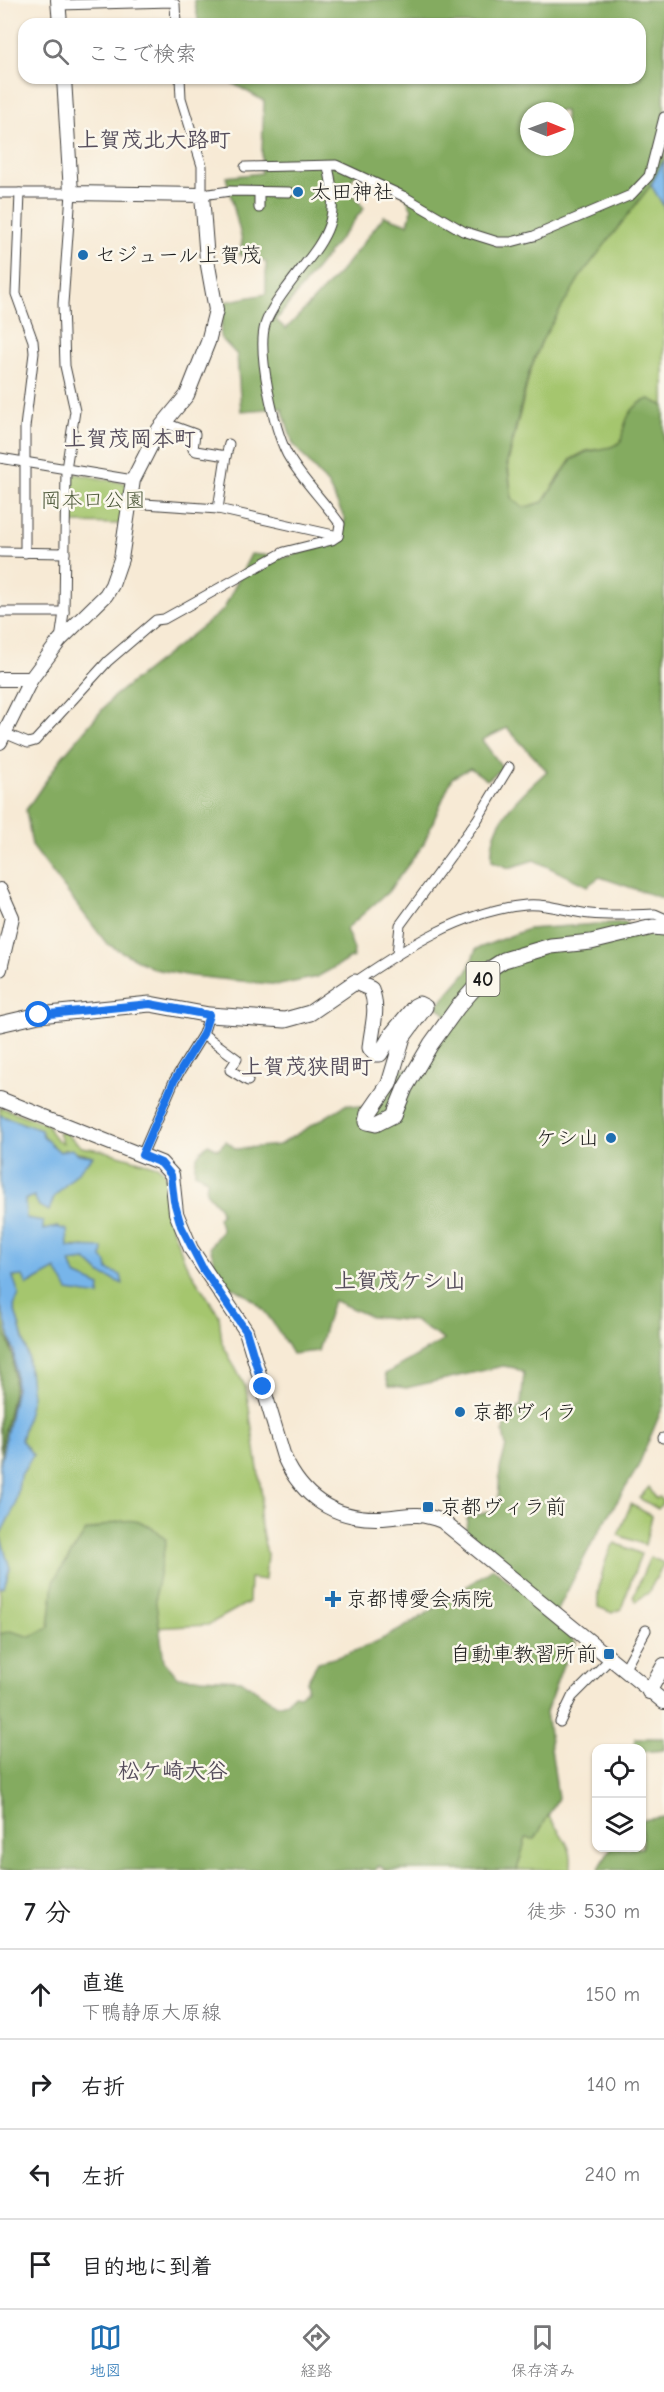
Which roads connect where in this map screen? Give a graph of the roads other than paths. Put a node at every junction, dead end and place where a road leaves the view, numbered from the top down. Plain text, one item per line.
1 (58, 2) edge
2 (59, 18) edge
3 (176, 18) edge
4 (64, 84) edge
5 (181, 84) edge
6 (664, 117) edge
7 (245, 167) dead end
8 (328, 167) junction
9 (0, 192) edge
10 (259, 192) junction
11 (289, 192) dead end
12 (20, 193) junction
13 (71, 193) junction
14 (202, 195) junction
15 (259, 208) dead end
16 (165, 423) junction
17 (229, 444) dead end
18 (226, 456) junction
19 (0, 458) edge
20 (24, 461) junction
21 (66, 469) junction
22 (132, 480) junction
23 (130, 503) junction
24 (218, 508) junction
25 (338, 536) junction
26 (0, 552) edge
27 (25, 553) junction
28 (65, 553) junction
29 (0, 612) edge
30 (64, 612) junction
31 (60, 640) junction
32 (0, 679) edge
33 (31, 679) junction
34 (2, 738) edge
35 (509, 767) dead end
36 (0, 890) edge
37 (664, 918) edge
38 (664, 928) edge
39 (397, 954) junction
40 (0, 969) edge
41 (355, 982) junction
42 (209, 1015) junction
43 (0, 1024) edge
44 (203, 1034) junction
45 (248, 1081) dead end
46 (0, 1099) edge
47 (142, 1155) junction
48 (646, 1630) dead end
49 (610, 1659) junction
50 (664, 1665) edge
51 (624, 1670) junction
52 (649, 1692) junction
53 (664, 1702) edge
54 (560, 1722) dead end

1 - 2 street
1 - 3 street
4 - 13 street
5 - 14 street
6 - 8 street
7 - 8 street
8 - 25 street
9 - 12 street
10 - 11 street
10 - 14 street
10 - 15 street
12 - 13 street
12 - 20 street
13 - 14 street
13 - 21 street
14 - 16 street
16 - 18 street
16 - 22 street
17 - 18 street
18 - 24 street
19 - 20 street
20 - 21 street
20 - 27 street
21 - 22 street
21 - 28 street
22 - 23 street
23 - 24 street
23 - 31 street
24 - 25 street
25 - 34 street
26 - 27 street
27 - 28 street
28 - 30 street
29 - 30 street
30 - 31 street
31 - 33 street
32 - 33 street
33 - 34 street
35 - 39 street
36 - 40 street
37 - 39 street
38 - 41 main road, 40
39 - 41 street
41 - 42 main road
42 - 43 main road
42 - 44 street
44 - 45 street
44 - 47 street
46 - 47 street
47 - 49 street
48 - 51 street
49 - 51 street
49 - 54 street
50 - 52 street
51 - 52 street
52 - 53 street

